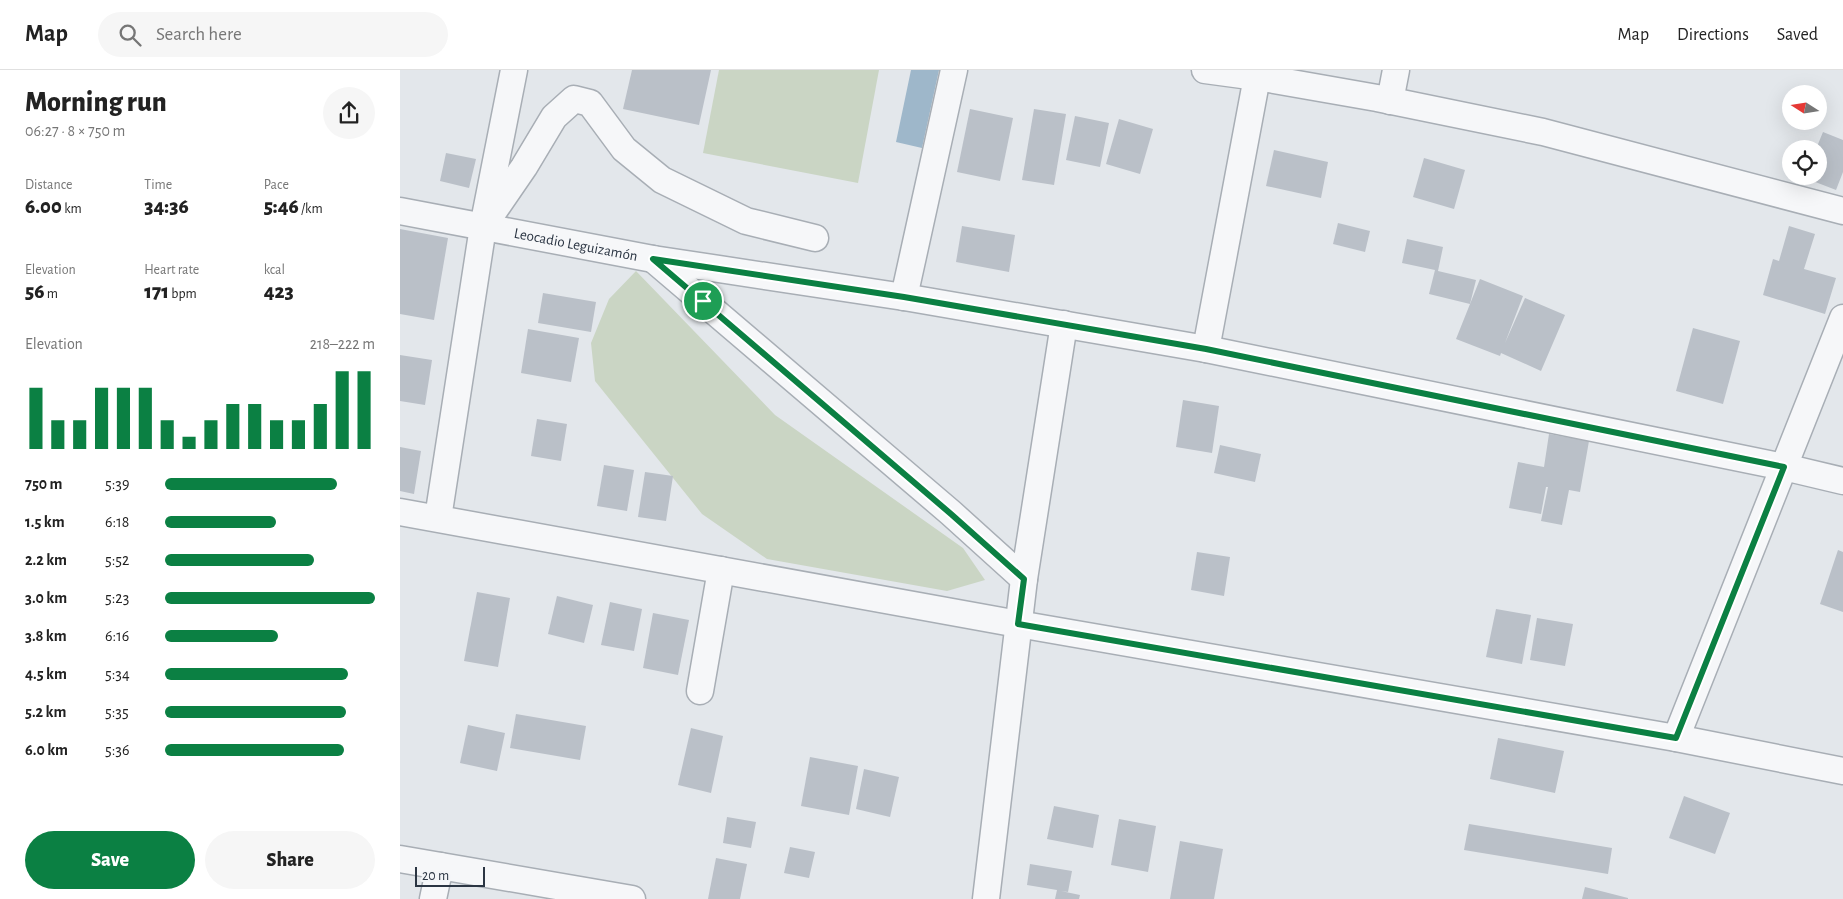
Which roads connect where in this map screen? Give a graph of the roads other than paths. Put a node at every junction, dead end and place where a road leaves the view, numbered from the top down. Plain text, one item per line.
1 (514, 70) edge
2 (954, 70) edge
3 (1205, 70) edge
4 (1396, 70) edge
5 (1257, 77) junction
6 (1390, 101) junction
7 (400, 211) edge
8 (1843, 211) edge
9 (483, 227) junction
10 (815, 238) dead end
11 (653, 259) junction
12 (904, 297) junction
13 (1843, 318) edge
14 (1064, 324) junction
15 (1206, 349) junction
16 (1784, 467) junction
17 (1843, 481) edge
18 (400, 512) edge
19 (438, 518) junction
20 (721, 570) junction
21 (1024, 579) junction
22 (1018, 624) junction
23 (700, 691) dead end
24 (1676, 738) junction
25 (1843, 771) edge
26 (400, 859) edge
27 (440, 866) junction
28 (433, 899) edge
29 (632, 899) edge
30 (986, 899) edge

1 - 9 street
2 - 12 street
3 - 5 street
4 - 6 street
5 - 6 street
5 - 15 street
6 - 8 street
7 - 9 street, Leocadio Leguizamón
9 - 10 street
9 - 11 street, Leocadio Leguizamón
9 - 19 street
11 - 12 street, Leocadio Leguizamón
11 - 21 street
12 - 14 street, Leocadio Leguizamón
13 - 16 street
14 - 15 street, Leocadio Leguizamón
14 - 21 street
15 - 16 street, Leocadio Leguizamón
16 - 17 street, Leocadio Leguizamón
16 - 24 street
18 - 19 street
19 - 20 street
20 - 22 street
20 - 23 street
21 - 22 street
22 - 24 street
22 - 30 street
24 - 25 street
26 - 27 street
27 - 28 street
27 - 29 street

